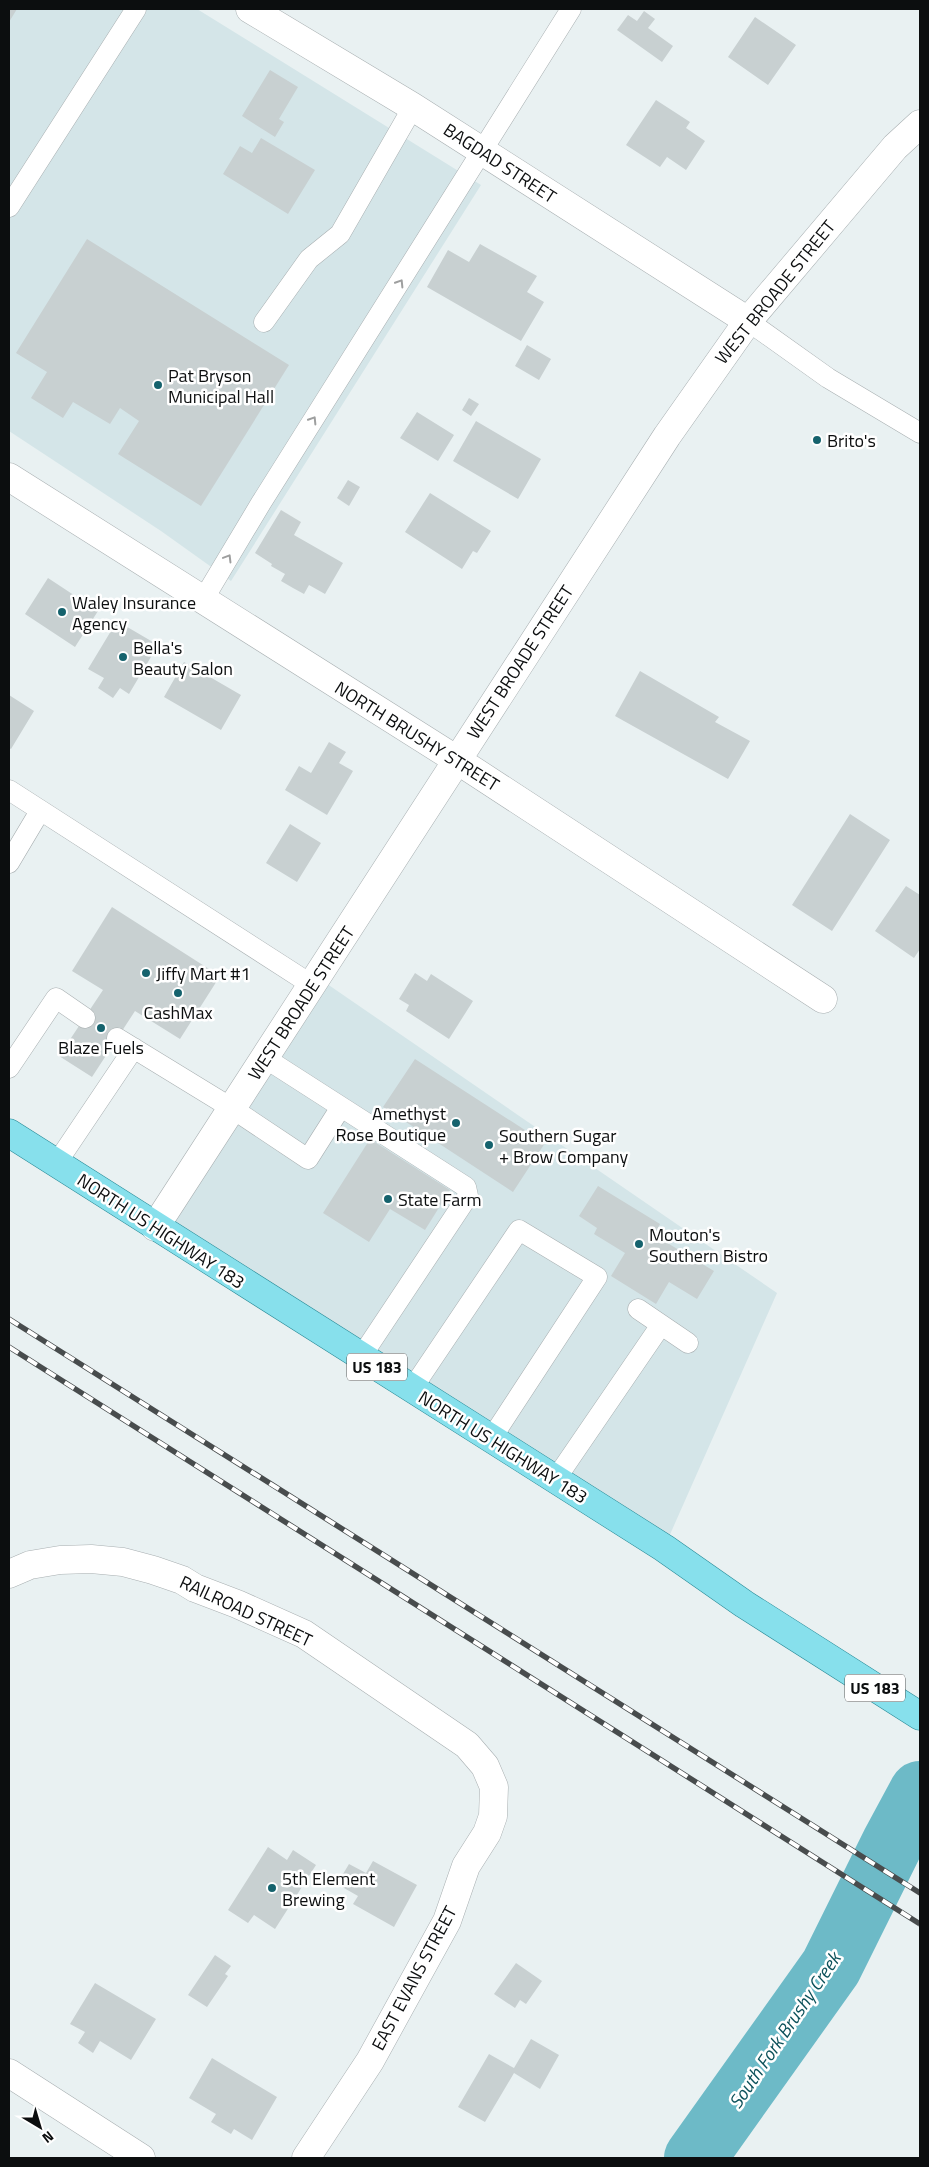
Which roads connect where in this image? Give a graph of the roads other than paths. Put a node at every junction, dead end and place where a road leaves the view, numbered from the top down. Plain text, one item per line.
1 (136, 9) edge
2 (250, 9) edge
3 (571, 9) edge
4 (413, 107) junction
5 (920, 124) edge
6 (483, 152) junction
7 (9, 207) edge
8 (748, 321) junction
9 (264, 322) dead end
10 (920, 433) edge
11 (9, 477) edge
12 (203, 600) junction
13 (457, 760) junction
14 (9, 790) edge
15 (40, 810) junction
16 (9, 863) edge
17 (312, 985) junction
18 (823, 999) dead end
19 (85, 1018) dead end
20 (265, 1058) junction
21 (9, 1068) edge
22 (341, 1107) junction
23 (233, 1109) junction
24 (9, 1133) edge
25 (56, 1164) junction
26 (155, 1227) junction
27 (638, 1309) dead end
28 (662, 1325) junction
29 (688, 1343) dead end
30 (361, 1357) junction
31 (412, 1389) junction
32 (491, 1439) junction
33 (555, 1480) junction
34 (9, 1574) edge
35 (920, 1716) edge
36 (494, 1787) joint
37 (9, 2073) edge
38 (141, 2158) edge
39 (306, 2158) edge

1 - 7 lane
2 - 4 street, BAGDAD STREET
3 - 6 lane
4 - 6 street, BAGDAD STREET
4 - 9 lane
5 - 8 street, WEST BROADE STREET
6 - 8 street, BAGDAD STREET
12 -> 6 lane
8 - 10 lane
8 - 13 street, WEST BROADE STREET
11 - 12 street, NORTH BRUSHY STREET
12 - 13 street, NORTH BRUSHY STREET
13 - 17 street, WEST BROADE STREET
13 - 18 street, NORTH BRUSHY STREET
14 - 15 lane
15 - 16 lane
15 - 17 lane
17 - 20 street, WEST BROADE STREET
19 - 21 lane
20 - 22 lane
20 - 23 street, WEST BROADE STREET
22 - 23 lane
22 - 30 lane
23 - 25 lane
23 - 26 street, WEST BROADE STREET
24 - 25 main road, NORTH US HIGHWAY 183 / US 183
25 - 26 main road, NORTH US HIGHWAY 183 / US 183
26 - 30 main road, NORTH US HIGHWAY 183 / US 183
27 - 28 lane
28 - 29 lane
28 - 33 lane
30 - 31 main road, NORTH US HIGHWAY 183 / US 183
31 - 32 main road, NORTH US HIGHWAY 183 / US 183
31 - 32 lane
32 - 33 main road, NORTH US HIGHWAY 183 / US 183
33 - 35 main road, NORTH US HIGHWAY 183 / US 183
34 - 36 street, RAILROAD STREET
36 - 39 street, EAST EVANS STREET
37 - 38 street

